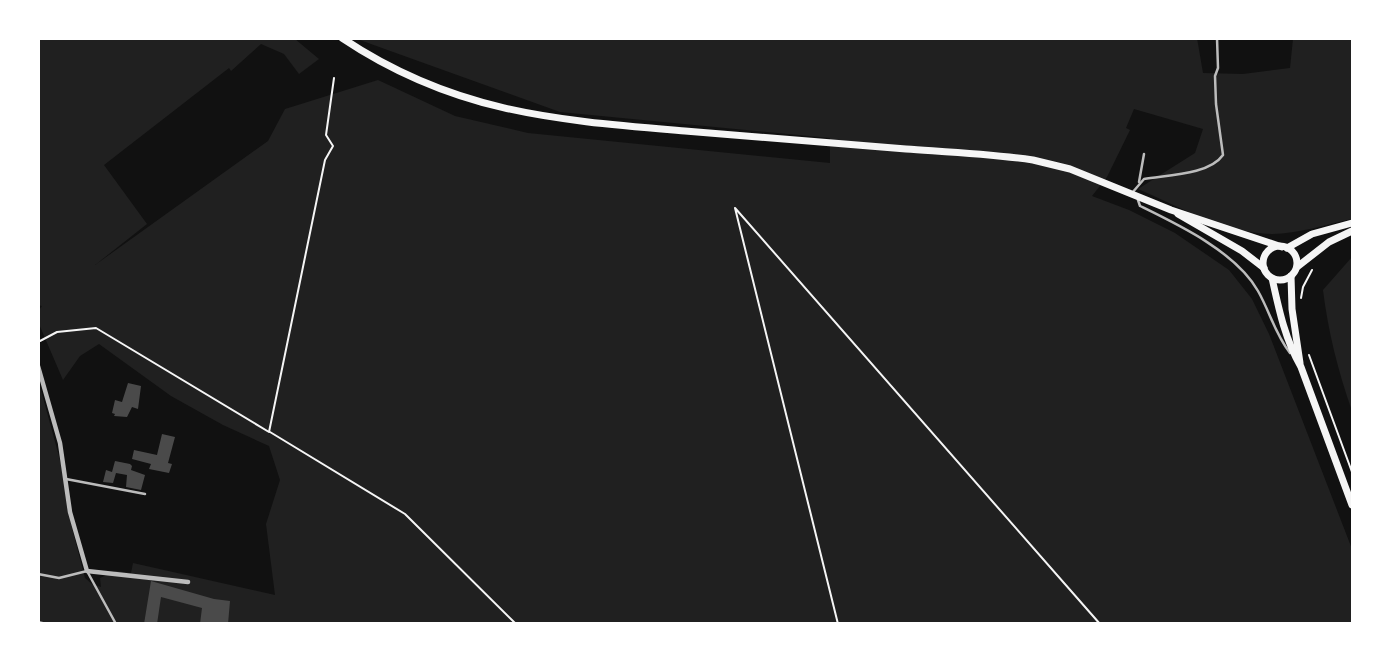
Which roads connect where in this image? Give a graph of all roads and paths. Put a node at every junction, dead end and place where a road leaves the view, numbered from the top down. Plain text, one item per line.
1 (342, 38) edge
2 (1217, 38) edge
3 (334, 78) dead end
4 (1144, 155) dead end
5 (1138, 185) junction
6 (1134, 194) junction
7 (1171, 210) junction
8 (1353, 223) edge
9 (1353, 231) edge
10 (1285, 247) junction
11 (1297, 267) junction
12 (1264, 268) junction
13 (1312, 271) dead end
14 (1291, 276) junction
15 (1272, 278) junction
16 (1301, 298) dead end
17 (40, 341) dead end
18 (1308, 352) dead end
19 (38, 366) edge
20 (1301, 367) junction
21 (269, 432) junction
22 (1353, 472) edge
23 (66, 479) junction
24 (145, 494) dead end
25 (1353, 505) edge
26 (87, 571) junction
27 (38, 574) edge
28 (188, 582) dead end
29 (38, 622) edge
30 (46, 624) edge
31 (116, 624) edge
32 (516, 624) edge
33 (838, 624) edge
34 (1100, 624) edge

1 - 6 main road
2 - 5 lane
3 - 21 path
4 - 5 lane
5 - 6 lane
6 - 7 main road
6 - 20 lane
7 - 10 main road
7 - 12 main road
8 - 10 main road
9 - 11 main road
10 - 11 main road
10 - 12 main road
11 - 14 main road
12 - 15 main road
13 - 16 path
14 - 15 main road
14 - 20 main road
15 - 20 main road
17 - 21 path
18 - 22 path
19 - 23 street
20 - 25 main road
21 - 32 path
23 - 24 lane
23 - 26 street
26 - 27 lane
26 - 28 street
26 - 31 lane
29 - 30 lane
33 - 34 path

